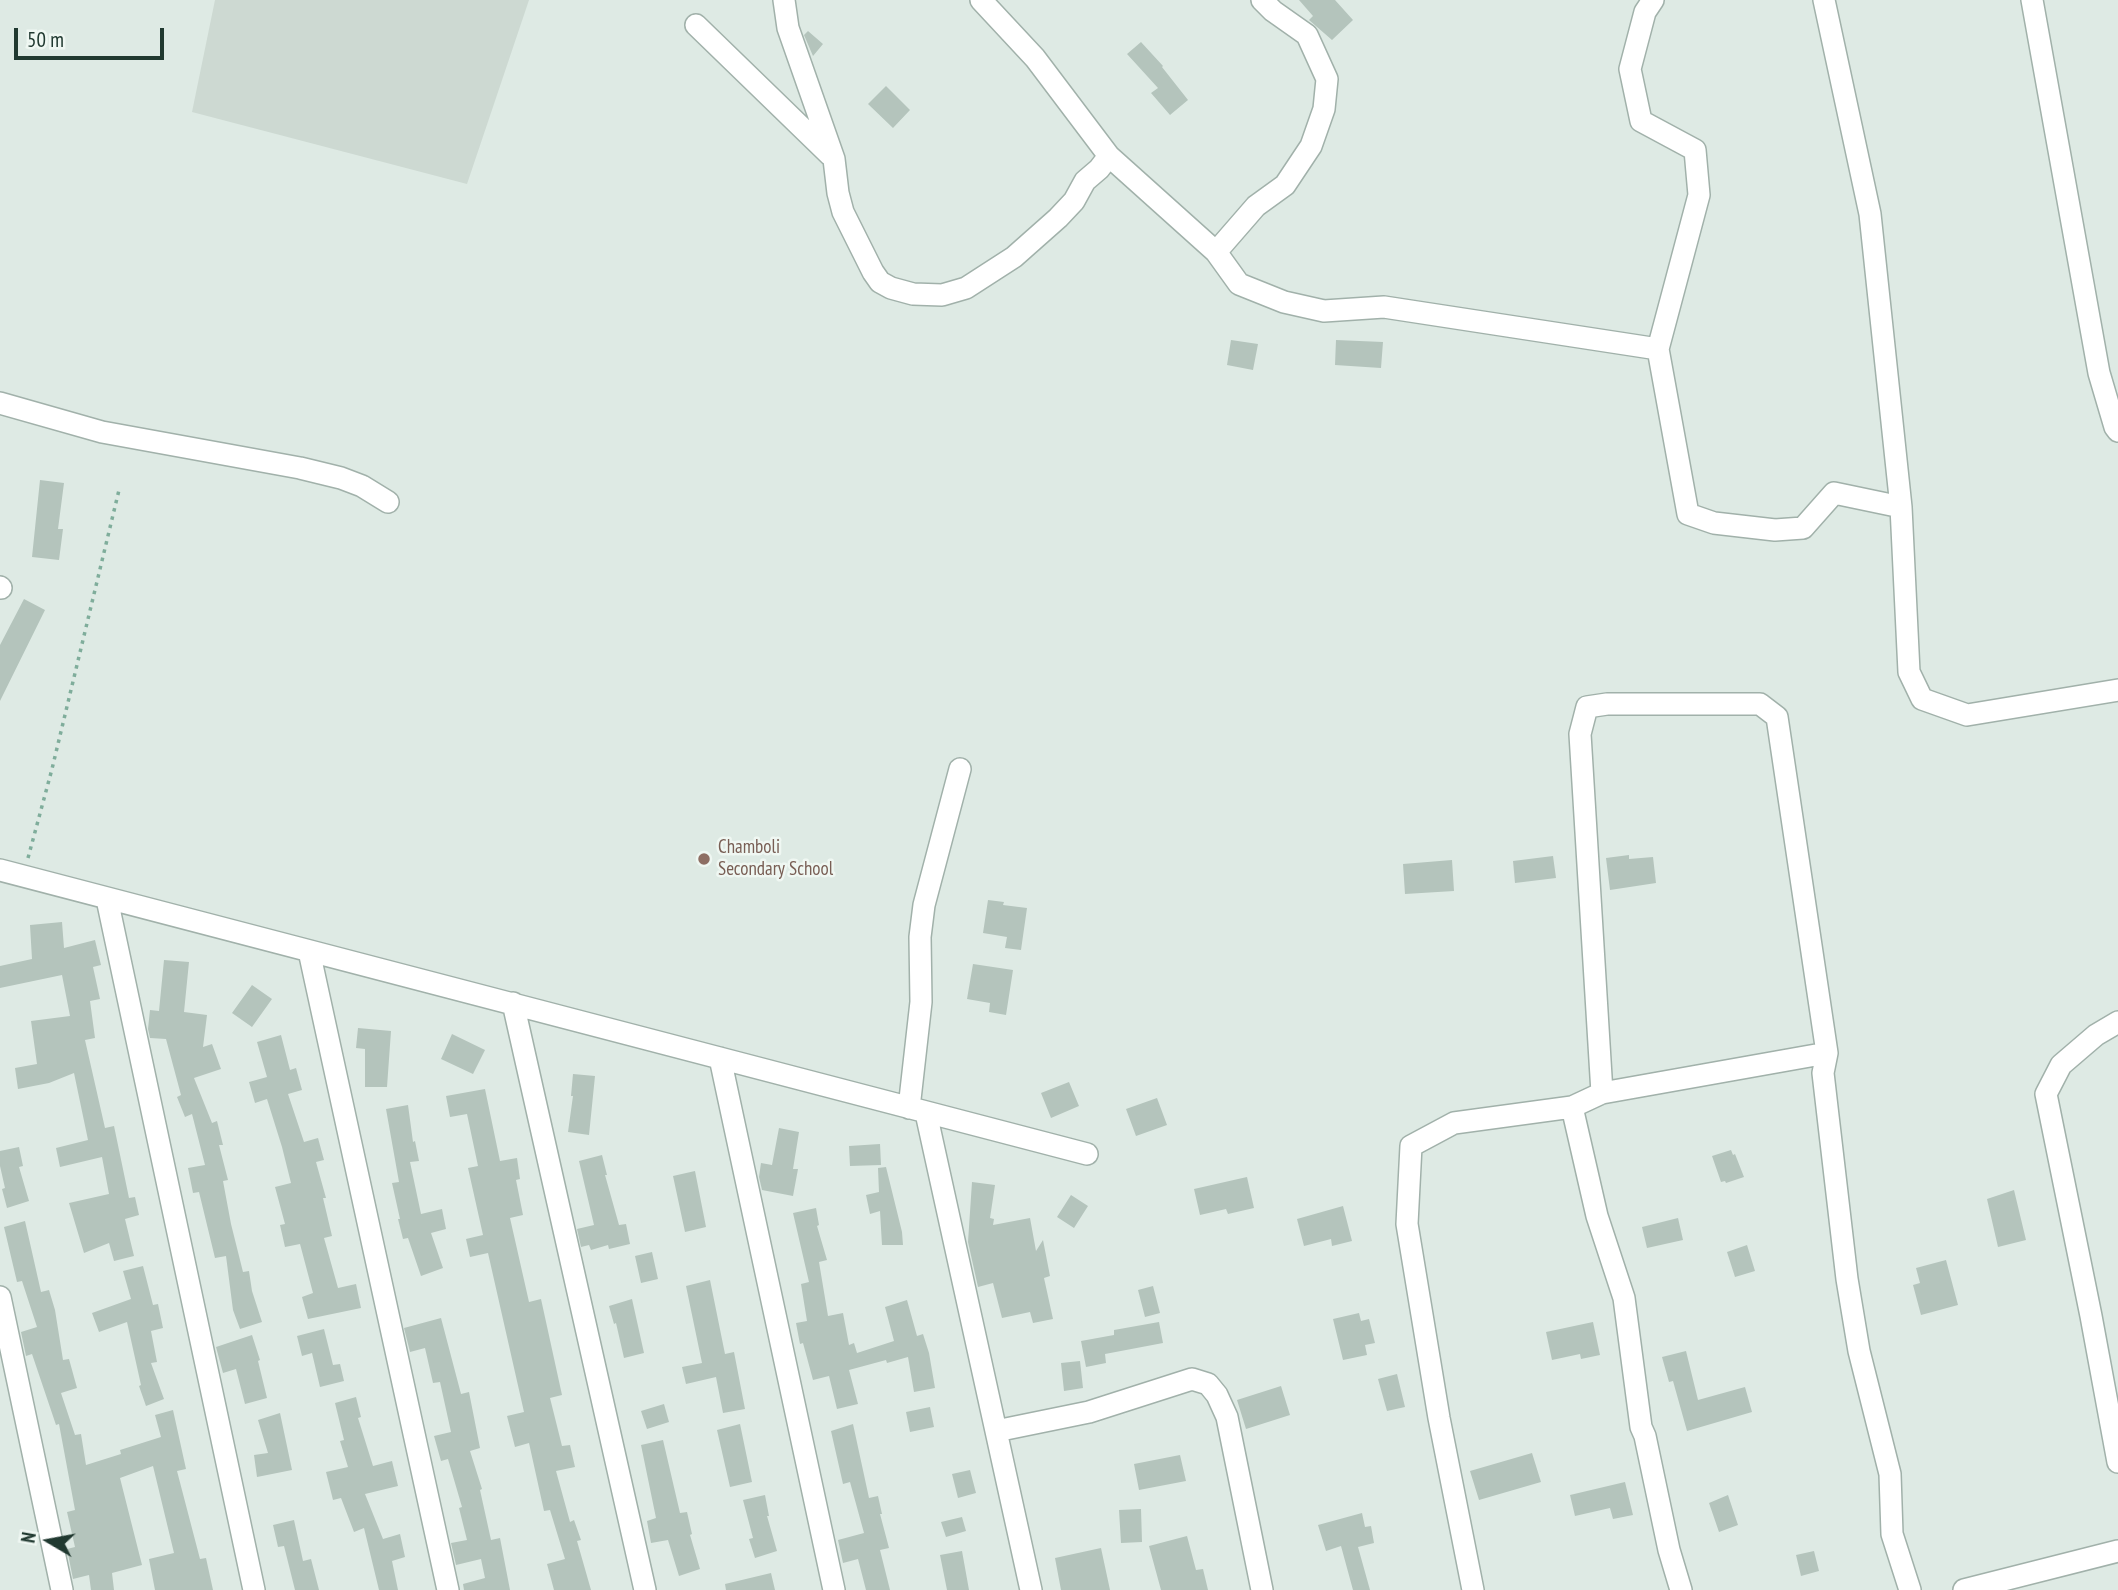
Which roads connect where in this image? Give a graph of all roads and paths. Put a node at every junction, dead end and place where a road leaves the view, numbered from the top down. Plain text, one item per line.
1 (784, 0) edge
2 (981, 0) edge
3 (1262, 0) edge
4 (1653, 0) edge
5 (1824, 0) edge
6 (2032, 0) edge
7 (696, 25) dead end
8 (1110, 156) junction
9 (834, 159) junction
10 (1216, 252) junction
11 (1658, 349) junction
12 (0, 403) edge
13 (2118, 431) edge
14 (119, 490) dead end
15 (388, 502) dead end
16 (1900, 507) junction
17 (2118, 690) edge
18 (960, 769) dead end
19 (0, 870) edge
20 (23, 876) junction
21 (107, 899) junction
22 (309, 951) junction
23 (513, 1003) junction
24 (2118, 1022) edge
25 (1827, 1053) junction
26 (720, 1058) junction
27 (1602, 1093) junction
28 (1572, 1107) junction
29 (917, 1110) junction
30 (1087, 1154) dead end
31 (0, 1297) edge
32 (2113, 1404) edge
33 (996, 1431) junction
34 (2118, 1462) edge
35 (2118, 1551) edge
36 (62, 1590) edge
37 (254, 1590) edge
38 (448, 1590) edge
39 (645, 1590) edge
40 (834, 1590) edge
41 (1031, 1590) edge
42 (1262, 1590) edge
43 (1472, 1590) edge
44 (1681, 1590) edge
45 (1910, 1590) edge
46 (1964, 1590) edge

1 - 9 street
2 - 8 street
3 - 10 street
4 - 11 street
5 - 16 street
6 - 13 street
7 - 9 street
8 - 9 street
8 - 10 street
10 - 11 street
11 - 16 street
12 - 15 street
14 - 20 path
16 - 17 street
18 - 29 street
19 - 20 street
20 - 21 street
21 - 22 street
21 - 37 street
22 - 23 street
22 - 38 street
23 - 26 street
23 - 39 street
24 - 32 street
25 - 27 street
25 - 27 street
25 - 45 street
26 - 29 street
26 - 40 street
27 - 28 street
28 - 43 street
28 - 44 street
29 - 30 street
29 - 33 street
31 - 36 street
32 - 34 street
33 - 41 street
33 - 42 street
35 - 46 street

